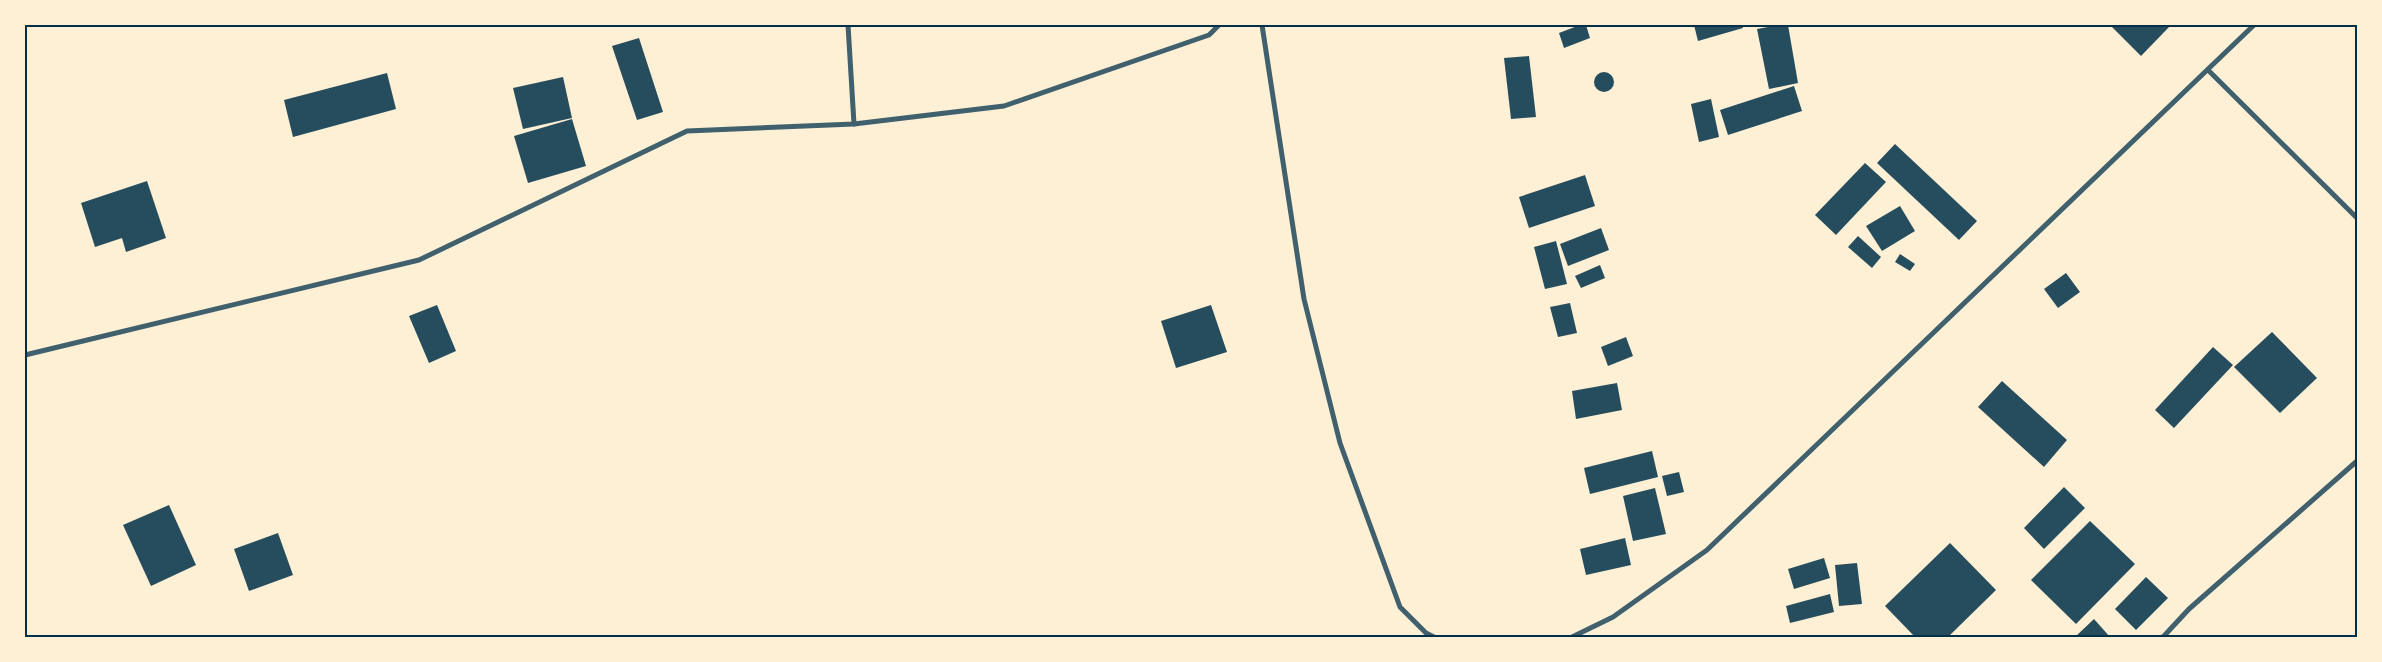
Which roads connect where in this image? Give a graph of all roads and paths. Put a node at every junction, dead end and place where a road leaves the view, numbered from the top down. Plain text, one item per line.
1 (848, 25) edge
2 (1219, 25) edge
3 (1262, 25) edge
4 (2254, 25) edge
5 (2208, 70) junction
6 (854, 124) junction
7 (2357, 218) edge
8 (25, 355) edge
9 (2357, 461) edge
10 (1434, 637) edge
11 (1572, 637) edge
12 (2163, 637) edge

1 - 6 street
2 - 6 street
3 - 10 street
4 - 5 street
5 - 7 street
5 - 11 street
6 - 8 street
9 - 12 street

